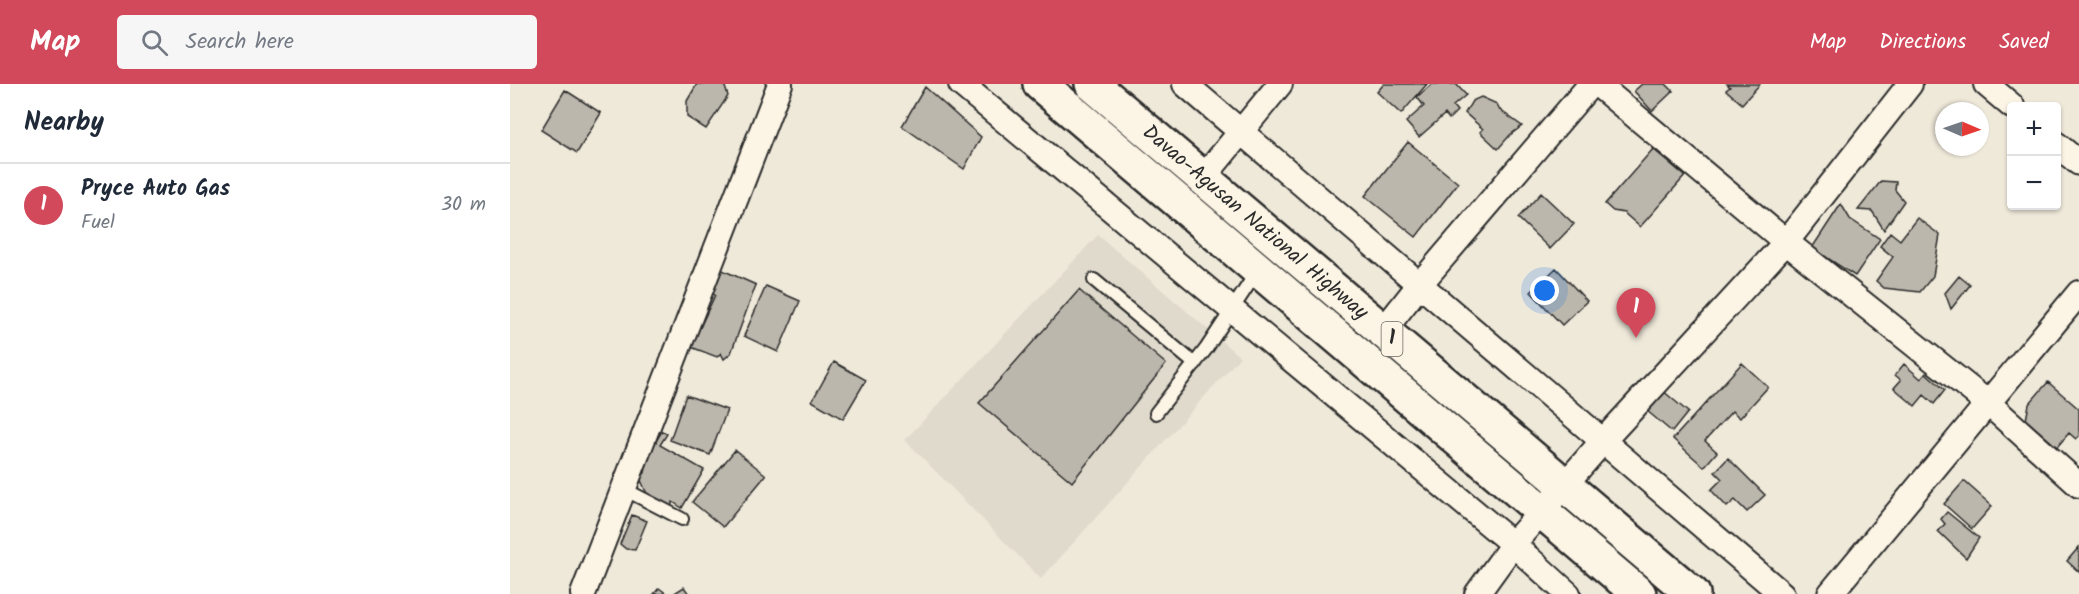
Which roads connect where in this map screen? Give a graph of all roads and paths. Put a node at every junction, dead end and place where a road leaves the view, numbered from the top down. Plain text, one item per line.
1 (780, 84) edge
2 (961, 84) edge
3 (1040, 84) edge
4 (1092, 84) edge
5 (1185, 84) edge
6 (1280, 84) edge
7 (1592, 84) edge
8 (1597, 84) edge
9 (1910, 84) edge
10 (1986, 84) edge
11 (2007, 102) edge
12 (1241, 132) junction
13 (2061, 148) edge
14 (2079, 163) edge
15 (1203, 178) junction
16 (1786, 242) junction
17 (1258, 270) junction
18 (1094, 280) dead end
19 (1420, 284) junction
20 (2079, 293) edge
21 (1231, 309) junction
22 (1383, 331) junction
23 (1195, 364) junction
24 (1989, 404) junction
25 (1156, 413) dead end
26 (1602, 442) junction
27 (1564, 485) junction
28 (2079, 485) edge
29 (624, 489) junction
30 (1541, 511) junction
31 (682, 519) dead end
32 (1513, 544) junction
33 (583, 594) edge
34 (1477, 594) edge
35 (1568, 594) edge
36 (1639, 594) edge
37 (1693, 594) edge
38 (1782, 594) edge
39 (1830, 594) edge

1 - 29 street
2 - 21 street
3 - 17 highway, Davao-Agusan National Highway / 1
4 - 15 highway, Davao-Agusan National Highway / 1
5 - 12 street
6 - 12 street
7 - 19 street
8 - 16 street
9 - 16 street
10 - 11 street
12 - 15 street
12 - 19 street
13 - 14 street
15 - 22 highway, Davao-Agusan National Highway / 1
16 - 24 street
16 - 26 street
17 - 21 lane
17 - 30 highway, Davao-Agusan National Highway / 1
18 - 23 lane
19 - 22 street
19 - 26 street
20 - 24 street
21 - 23 lane
21 - 32 street
22 - 27 highway, Davao-Agusan National Highway / 1
23 - 25 lane
24 - 28 street
24 - 39 street
26 - 27 street
26 - 38 street
27 - 30 street
27 - 37 highway, Davao-Agusan National Highway / 1
29 - 31 lane
29 - 33 street
30 - 32 street
30 - 36 highway, Davao-Agusan National Highway / 1
32 - 34 street
32 - 35 street

